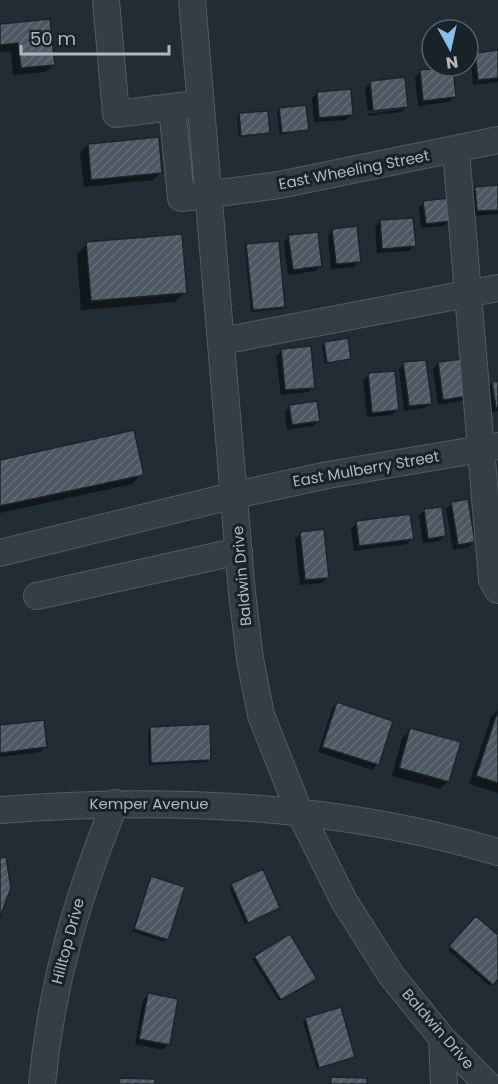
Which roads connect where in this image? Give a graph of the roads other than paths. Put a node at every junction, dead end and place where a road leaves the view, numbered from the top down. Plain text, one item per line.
1 (192, 0) edge
2 (106, 1) edge
3 (201, 104) junction
4 (172, 106) junction
5 (498, 140) edge
6 (456, 151) junction
7 (209, 196) junction
8 (498, 288) edge
9 (467, 294) junction
10 (222, 340) junction
11 (490, 447) edge
12 (235, 495) junction
13 (239, 551) junction
14 (0, 553) edge
15 (498, 590) edge
16 (37, 596) dead end
17 (115, 803) junction
18 (0, 810) edge
19 (299, 811) junction
20 (498, 852) edge
21 (442, 1038) junction
22 (42, 1084) edge
23 (444, 1084) edge
24 (488, 1084) edge

1 - 3 street, Baldwin Drive
2 - 4 street
3 - 4 street
3 - 7 street, Baldwin Drive
4 - 7 street, East Wheeling Street
5 - 6 street, East Wheeling Street
6 - 7 street, East Wheeling Street
6 - 9 street
7 - 10 street, Baldwin Drive
8 - 9 street
9 - 10 street
9 - 11 street
10 - 12 street, Baldwin Drive
11 - 12 street, East Mulberry Street
11 - 15 street
12 - 13 street, Baldwin Drive
12 - 14 street, East Mulberry Street
13 - 16 street
13 - 19 street, Baldwin Drive
17 - 18 street, Kemper Avenue
17 - 19 street, Kemper Avenue
17 - 22 street, Hilltop Drive
19 - 20 street, Kemper Avenue
19 - 21 street, Baldwin Drive
21 - 23 street
21 - 24 street, Baldwin Drive

